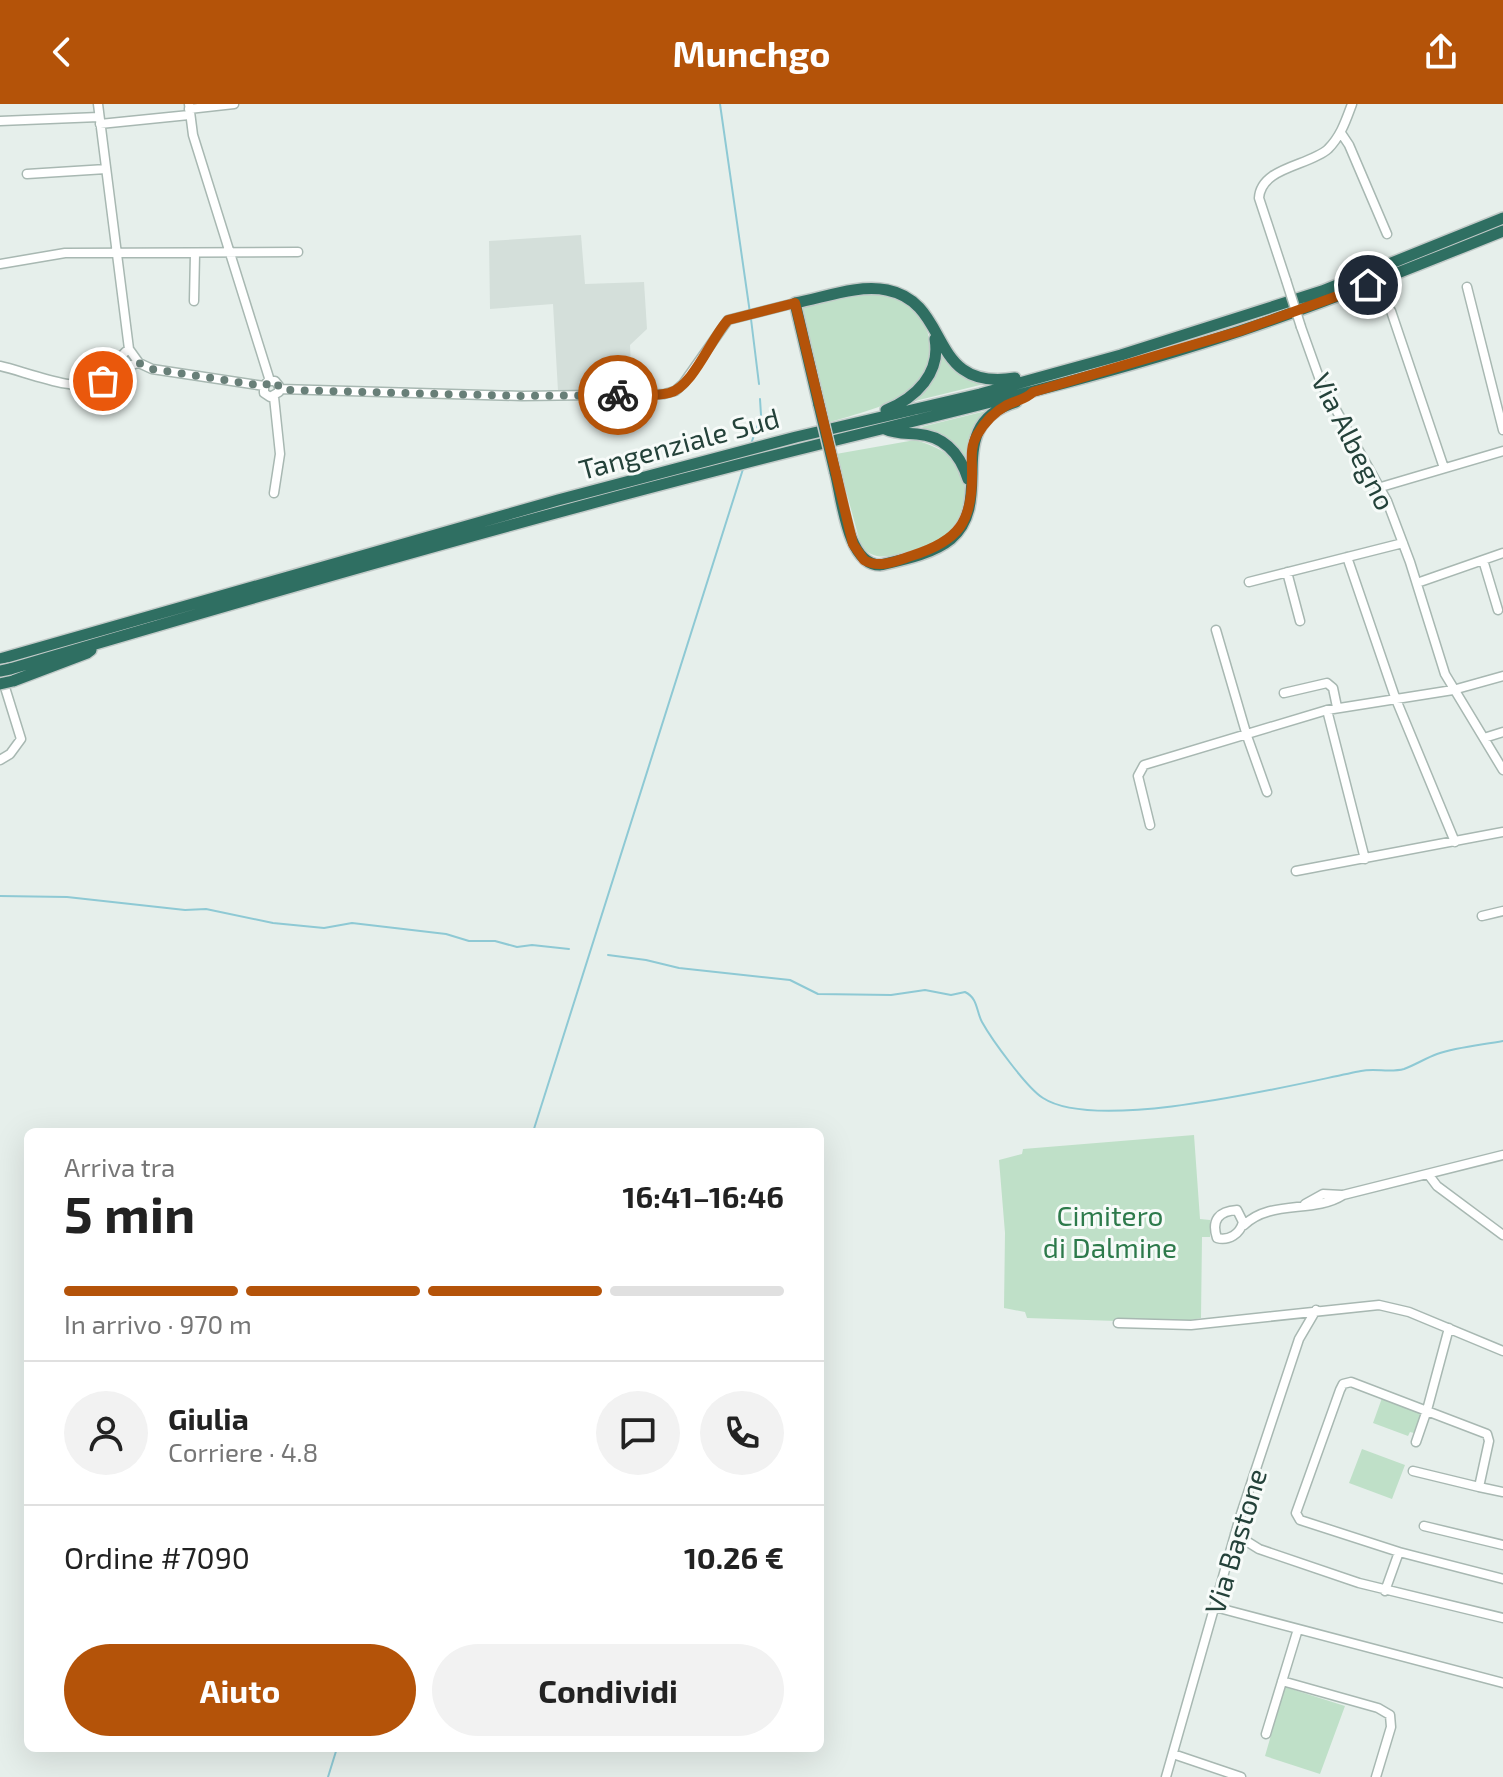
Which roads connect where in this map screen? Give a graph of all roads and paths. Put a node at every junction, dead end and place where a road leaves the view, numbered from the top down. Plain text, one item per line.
1 (98, 104) edge
2 (234, 104) edge
3 (1352, 104) edge
4 (189, 109) edge
5 (100, 120) junction
6 (0, 121) edge
7 (1341, 133) junction
8 (106, 169) junction
9 (27, 174) dead end
10 (1503, 218) edge
11 (1503, 231) edge
12 (1387, 234) dead end
13 (117, 251) junction
14 (298, 252) dead end
15 (230, 253) junction
16 (195, 254) junction
17 (0, 264) edge
18 (1467, 287) dead end
19 (194, 301) dead end
20 (795, 303) junction
21 (1391, 311) dead end
22 (931, 323) junction
23 (129, 349) junction
24 (1121, 355) junction
25 (139, 363) junction
26 (0, 366) edge
27 (112, 370) junction
28 (267, 383) junction
29 (1033, 392) junction
30 (277, 393) junction
31 (884, 429) junction
32 (1503, 430) edge
33 (796, 437) junction
34 (1503, 451) edge
35 (724, 462) junction
36 (1444, 468) junction
37 (1381, 487) junction
38 (972, 490) junction
39 (274, 493) dead end
40 (1403, 543) junction
41 (1503, 553) edge
42 (1347, 557) junction
43 (1483, 560) junction
44 (1287, 572) junction
45 (1249, 582) dead end
46 (1417, 583) junction
47 (1498, 610) dead end
48 (1300, 621) dead end
49 (1216, 630) dead end
50 (5, 668) edge
51 (1503, 676) edge
52 (0, 684) edge
53 (1453, 690) junction
54 (1284, 693) dead end
55 (1395, 697) junction
56 (1332, 708) junction
57 (1503, 732) edge
58 (1247, 736) junction
59 (1484, 738) junction
60 (0, 760) edge
61 (1503, 770) edge
62 (1267, 792) dead end
63 (1150, 825) dead end
64 (1503, 832) edge
65 (1455, 842) junction
66 (1365, 859) junction
67 (1296, 871) dead end
68 (1503, 911) edge
69 (1482, 916) dead end
70 (1503, 1155) edge
71 (1428, 1174) junction
72 (1237, 1210) junction
73 (1264, 1213) junction
74 (1244, 1225) junction
75 (1503, 1235) edge
76 (1316, 1310) junction
77 (1118, 1323) dead end
78 (1449, 1328) junction
79 (1503, 1351) edge
80 (1427, 1410) junction
81 (1416, 1442) dead end
82 (1413, 1471) dead end
83 (1479, 1487) junction
84 (1503, 1492) edge
85 (1424, 1526) dead end
86 (1235, 1534) junction
87 (1503, 1545) edge
88 (1399, 1552) junction
89 (1503, 1579) edge
90 (1385, 1591) junction
91 (1215, 1607) junction
92 (1503, 1618) edge
93 (1298, 1629) junction
94 (1282, 1681) junction
95 (1503, 1683) edge
96 (1266, 1734) dead end
97 (1173, 1754) junction
98 (1166, 1777) edge
99 (1241, 1777) edge
100 (1376, 1777) edge

1 - 5 street
2 - 4 street
3 - 7 street
4 - 5 street
4 - 15 street
5 - 6 street
5 - 8 street
7 - 12 street
7 - 37 street, Via Albegno, bridge
8 - 9 street
8 - 13 street
10 - 24 highway, Tangenziale Sud
11 - 29 highway, Tangenziale Sud
13 - 16 street
13 - 17 street
13 - 23 street
14 - 15 street
15 - 16 street
15 - 28 street
16 - 19 street
18 - 32 street
20 - 22 highway
20 - 30 street
20 - 38 highway, bridge
21 - 36 street
22 - 24 highway
22 - 33 highway
23 - 25 street
23 - 27 street
24 - 33 highway, Tangenziale Sud
25 - 27 street
25 - 28 street
26 - 27 street
28 - 30 street
28 - 30 street
29 - 31 highway, Tangenziale Sud
29 - 38 highway
30 - 39 street
31 - 35 highway, Tangenziale Sud
31 - 38 highway
33 - 35 highway, Tangenziale Sud
34 - 36 street
35 - 50 highway, Tangenziale Sud
35 - 50 highway, Tangenziale Sud
36 - 37 street
37 - 40 street, Via Albegno
40 - 42 street
40 - 46 street, Via Albegno
41 - 43 street
42 - 44 street
42 - 55 street
43 - 46 street
43 - 47 street
44 - 45 street
44 - 48 street
46 - 53 street, Via Albegno
49 - 58 street
50 - 52 highway, bridge
50 - 60 street
51 - 53 street
53 - 55 street
53 - 59 street, Via Albegno
54 - 56 street
55 - 56 street
55 - 65 street
56 - 58 street
56 - 66 street
57 - 59 street
58 - 62 street
58 - 63 street
59 - 61 street, Via Albegno
64 - 65 street
65 - 66 street
66 - 67 street
68 - 69 street
70 - 71 street
71 - 73 street
71 - 75 street
72 - 73 street
72 - 74 street
72 - 74 street
73 - 74 street
76 - 77 street
76 - 78 street
76 - 86 street, Via Bastone
78 - 79 street
78 - 80 street
80 - 81 street
80 - 83 street
80 - 88 street
82 - 83 street
83 - 84 street
85 - 87 street
86 - 90 street
86 - 91 street, Via Bastone
88 - 89 street
88 - 90 street
90 - 92 street
91 - 93 street
91 - 97 street, Via Bastone
93 - 94 street
93 - 95 street
94 - 96 street
94 - 100 street
97 - 98 street, Via Bastone
97 - 99 street

